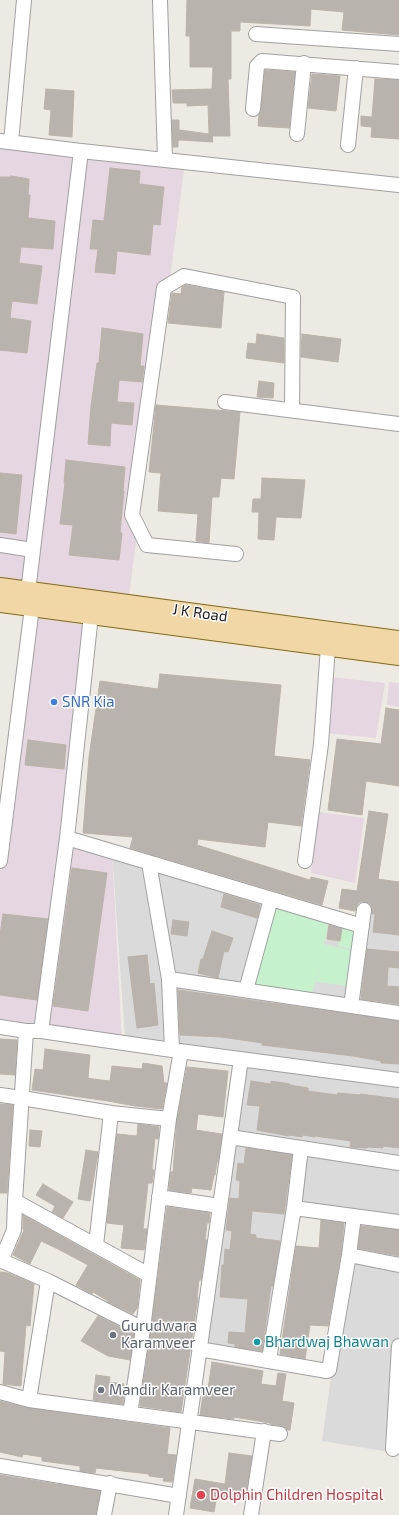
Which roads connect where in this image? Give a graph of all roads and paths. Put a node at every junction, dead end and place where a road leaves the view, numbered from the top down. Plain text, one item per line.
1 (24, 0) edge
2 (160, 0) edge
3 (256, 34) dead end
4 (399, 44) edge
5 (304, 63) junction
6 (356, 68) junction
7 (399, 72) edge
8 (253, 109) dead end
9 (297, 134) dead end
10 (6, 142) edge
11 (348, 145) dead end
12 (81, 152) junction
13 (165, 160) junction
14 (399, 184) edge
15 (225, 402) dead end
16 (292, 410) junction
17 (399, 424) edge
18 (0, 545) edge
19 (33, 550) junction
20 (236, 554) dead end
21 (0, 587) edge
22 (29, 601) junction
23 (0, 603) edge
24 (83, 609) junction
25 (399, 640) edge
26 (328, 647) junction
27 (399, 656) edge
28 (4, 793) edge
29 (67, 838) junction
30 (0, 861) edge
31 (305, 861) dead end
32 (149, 863) junction
33 (271, 899) junction
34 (364, 910) dead end
35 (362, 926) junction
36 (169, 979) junction
37 (246, 990) junction
38 (351, 1006) junction
39 (399, 1013) edge
40 (0, 1027) edge
41 (26, 1031) junction
42 (41, 1031) junction
43 (176, 1050) junction
44 (241, 1059) junction
45 (399, 1080) edge
46 (0, 1095) edge
47 (22, 1098) junction
48 (111, 1113) junction
49 (169, 1119) junction
50 (230, 1137) junction
51 (301, 1148) junction
52 (399, 1163) edge
53 (159, 1197) junction
54 (14, 1201) junction
55 (220, 1206) junction
56 (294, 1208) junction
57 (354, 1216) junction
58 (399, 1222) edge
59 (96, 1245) junction
60 (349, 1255) junction
61 (1, 1260) edge
62 (399, 1265) edge
63 (149, 1275) junction
64 (48, 1281) junction
65 (143, 1329) junction
66 (199, 1348) junction
67 (399, 1355) edge
68 (268, 1360) junction
69 (0, 1392) edge
70 (29, 1400) junction
71 (130, 1414) junction
72 (189, 1421) junction
73 (264, 1431) junction
74 (280, 1434) dead end
75 (393, 1449) dead end
76 (0, 1466) edge
77 (110, 1483) junction
78 (179, 1496) junction
79 (104, 1515) edge
80 (176, 1515) edge
81 (251, 1515) edge

1 - 10 street
2 - 13 street
3 - 4 street
5 - 6 street
5 - 8 street
5 - 9 street
6 - 7 street
6 - 11 street
10 - 12 street
12 - 13 street
12 - 19 street
13 - 14 street
15 - 16 street
16 - 17 street
16 - 20 street
18 - 19 street
19 - 22 street
21 - 22 main road, J K Road
22 - 23 main road, J K Road
22 - 24 main road, J K Road
22 - 28 street
24 - 25 main road, J K Road
24 - 26 main road, J K Road
24 - 29 street
26 - 27 main road, J K Road
26 - 31 street
28 - 30 street
29 - 32 street
29 - 42 street
32 - 33 street
32 - 36 street
33 - 35 street
33 - 37 street
34 - 35 street
35 - 38 street
36 - 37 street
36 - 43 street
37 - 38 street
38 - 39 street
40 - 41 street
41 - 42 street
41 - 47 street
42 - 43 street
43 - 44 street
43 - 49 street
44 - 45 street
44 - 50 street
46 - 47 street
47 - 48 street
47 - 54 street
48 - 49 street
48 - 59 street
49 - 53 street
50 - 51 street
50 - 55 street
51 - 52 street
51 - 56 street
53 - 55 street
53 - 63 street
54 - 59 street
54 - 61 street
55 - 66 street
56 - 57 street
56 - 68 street
57 - 58 street
57 - 60 street
59 - 63 street
60 - 62 street
60 - 68 street
61 - 64 street
63 - 65 street
64 - 65 street
64 - 70 street
65 - 71 street
66 - 68 street
66 - 72 street
67 - 75 street
69 - 70 street
70 - 71 street
71 - 72 street
72 - 73 street
72 - 78 street
73 - 74 street
73 - 81 street
76 - 77 street
77 - 78 street
77 - 79 street
78 - 80 street

